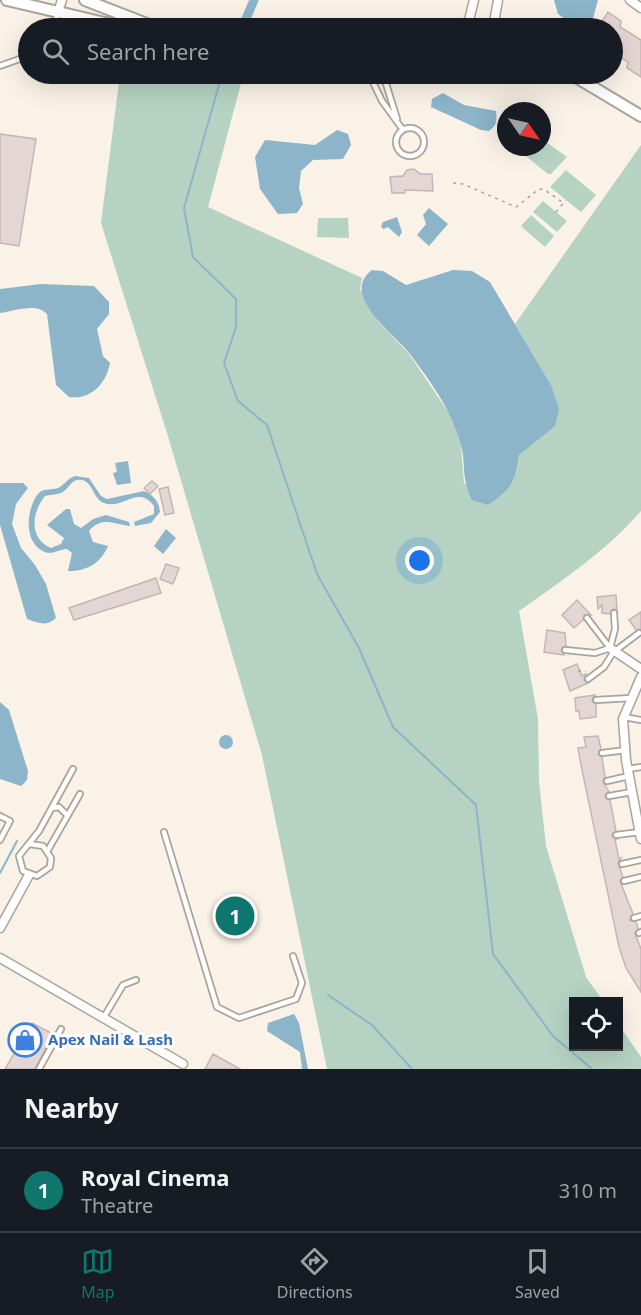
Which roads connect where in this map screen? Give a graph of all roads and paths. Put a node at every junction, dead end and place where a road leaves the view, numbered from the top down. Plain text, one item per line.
1 (7, 0) edge
2 (62, 0) edge
3 (85, 0) edge
4 (474, 0) edge
5 (498, 0) edge
6 (630, 0) edge
7 (641, 8) edge
8 (58, 12) junction
9 (56, 18) edge
10 (84, 18) edge
11 (131, 18) edge
12 (469, 18) edge
13 (495, 18) edge
14 (18, 60) edge
15 (0, 66) edge
16 (374, 84) edge
17 (386, 84) edge
18 (589, 84) edge
19 (639, 112) edge
20 (398, 124) junction
21 (403, 130) junction
22 (453, 183) dead end
23 (566, 200) dead end
24 (562, 202) junction
25 (556, 212) dead end
26 (614, 613) dead end
27 (587, 618) dead end
28 (639, 633) dead end
29 (565, 650) dead end
30 (613, 650) junction
31 (641, 669) edge
32 (641, 677) edge
33 (588, 679) dead end
34 (631, 698) junction
35 (596, 700) dead end
36 (624, 717) junction
37 (641, 720) edge
38 (626, 750) junction
39 (602, 753) dead end
40 (641, 767) edge
41 (73, 769) dead end
42 (629, 773) junction
43 (607, 781) dead end
44 (80, 794) dead end
45 (635, 794) edge
46 (609, 796) dead end
47 (51, 808) junction
48 (638, 811) edge
49 (66, 814) junction
50 (0, 816) edge
51 (164, 832) dead end
52 (616, 835) dead end
53 (640, 835) edge
54 (0, 840) edge
55 (30, 844) junction
56 (48, 850) junction
57 (641, 860) edge
58 (622, 864) dead end
59 (29, 875) junction
60 (641, 877) edge
61 (624, 880) dead end
62 (641, 916) edge
63 (634, 918) dead end
64 (0, 928) edge
65 (292, 956) dead end
66 (0, 958) edge
67 (136, 980) dead end
68 (104, 1017) junction
69 (61, 1029) dead end
70 (183, 1064) dead end
71 (39, 1069) edge

1 - 8 street
2 - 8 street
3 - 11 street
4 - 12 street
5 - 13 street
6 - 7 street
8 - 9 lane
8 - 10 street
14 - 15 lane
16 - 20 lane
17 - 20 lane
18 - 19 street
20 - 21 lane
21 - 21 lane
22 - 24 path
23 - 24 path
24 - 25 path
26 - 30 lane
27 - 30 lane
28 - 30 lane
29 - 30 lane
30 - 31 street
30 - 33 lane
32 - 34 street
34 - 35 lane
34 - 36 street
36 - 37 lane
36 - 38 street
38 - 39 lane
38 - 42 street
40 - 42 lane
41 - 47 lane
42 - 43 lane
42 - 45 street
44 - 49 lane
45 - 46 lane
45 - 48 street
47 - 49 lane
47 - 55 lane
48 - 53 street
49 - 56 lane
50 - 54 lane
51 - 65 lane
52 - 53 lane
55 - 56 lane
55 - 59 lane
56 - 59 lane
57 - 58 lane
59 - 64 street
60 - 61 lane
62 - 63 lane
66 - 68 street
67 - 68 lane
68 - 70 street
69 - 71 lane

